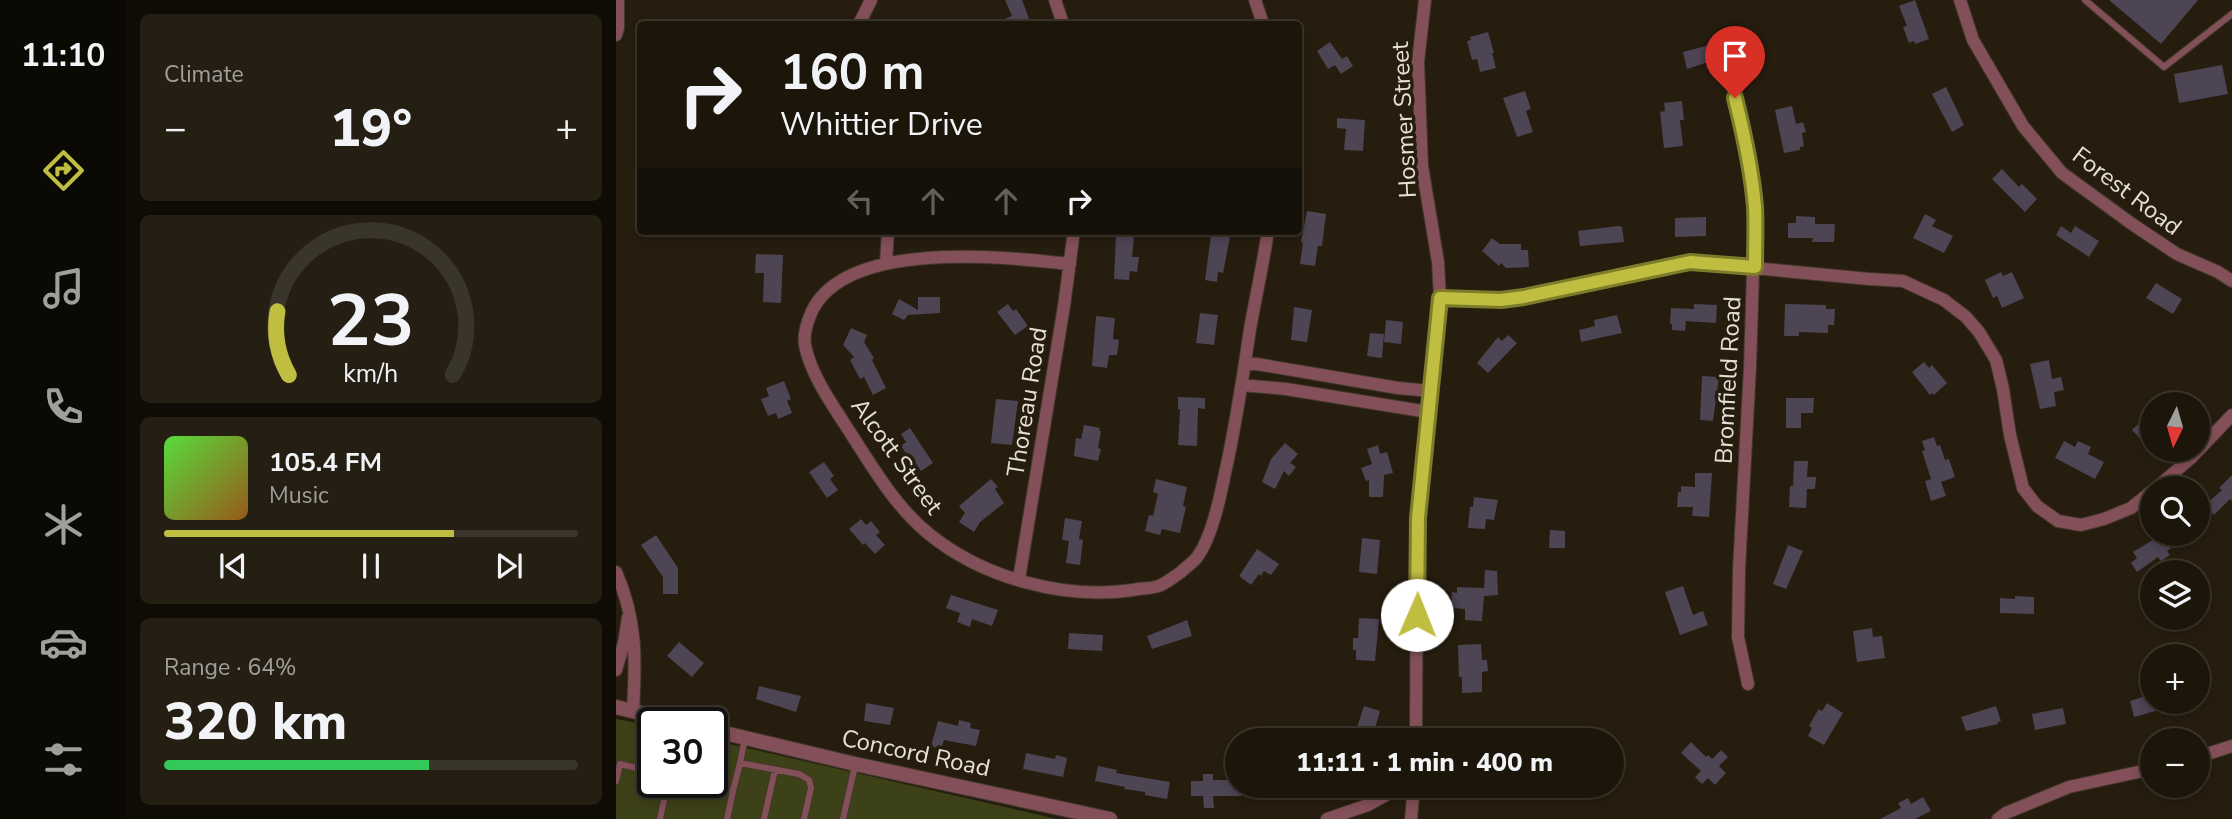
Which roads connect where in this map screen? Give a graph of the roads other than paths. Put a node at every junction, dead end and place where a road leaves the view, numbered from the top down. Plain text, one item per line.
1 (618, 0) edge
2 (871, 0) edge
3 (1055, 0) edge
4 (1255, 0) edge
5 (1425, 0) edge
6 (1960, 0) edge
7 (2085, 0) edge
8 (2232, 14) edge
9 (860, 21) edge
10 (1062, 21) edge
11 (1262, 21) edge
12 (616, 34) edge
13 (1731, 79) dead end
14 (888, 235) edge
15 (1074, 235) edge
16 (1267, 235) edge
17 (886, 263) junction
18 (1070, 264) junction
19 (1755, 267) junction
20 (2232, 281) edge
21 (1440, 298) junction
22 (1245, 362) junction
23 (1242, 385) junction
24 (1431, 391) junction
25 (1428, 412) junction
26 (2232, 415) edge
27 (2170, 476) edge
28 (2140, 501) edge
29 (616, 572) edge
30 (1019, 579) junction
31 (628, 606) junction
32 (616, 670) edge
33 (1748, 684) dead end
34 (616, 707) edge
35 (632, 710) junction
36 (637, 711) edge
37 (1416, 728) edge
38 (728, 734) edge
39 (745, 738) junction
40 (2232, 746) edge
41 (2210, 753) edge
42 (740, 763) junction
43 (855, 764) junction
44 (637, 768) edge
45 (775, 770) junction
46 (2140, 772) edge
47 (616, 781) edge
48 (728, 791) edge
49 (733, 792) junction
50 (665, 798) edge
51 (1381, 798) edge
52 (1412, 798) edge
53 (660, 819) edge
54 (726, 819) edge
55 (764, 819) edge
56 (804, 819) edge
57 (842, 819) edge
58 (1110, 819) edge
59 (1327, 819) edge
60 (1411, 819) edge
61 (1997, 819) edge

1 - 12 street
2 - 9 street
3 - 10 street
4 - 11 street
5 - 21 street, Hosmer Street
6 - 20 street, Forest Road
7 - 8 lane
13 - 19 street, Bromfield Road
14 - 17 street
15 - 18 street, Thoreau Road
16 - 22 street, Alcott Street
17 - 18 street, Alcott Street
17 - 30 street, Alcott Street
18 - 30 street, Thoreau Road
19 - 21 street
19 - 28 street
19 - 33 street, Bromfield Road
21 - 24 street, Hosmer Street
22 - 23 street, Alcott Street
22 - 24 street
23 - 25 street
23 - 30 street, Alcott Street
24 - 25 street, Hosmer Street
25 - 37 street, Hosmer Street
26 - 27 street
29 - 31 street
31 - 32 street
31 - 35 street
34 - 35 street
35 - 36 street
38 - 39 street, Concord Road
39 - 42 lane
39 - 43 street, Concord Road
40 - 41 street
42 - 45 lane
42 - 49 lane
43 - 57 lane
43 - 58 street, Concord Road
44 - 47 lane
45 - 55 lane
45 - 56 lane
46 - 61 street
48 - 49 lane
49 - 54 lane
50 - 53 lane
51 - 59 street
52 - 60 street

